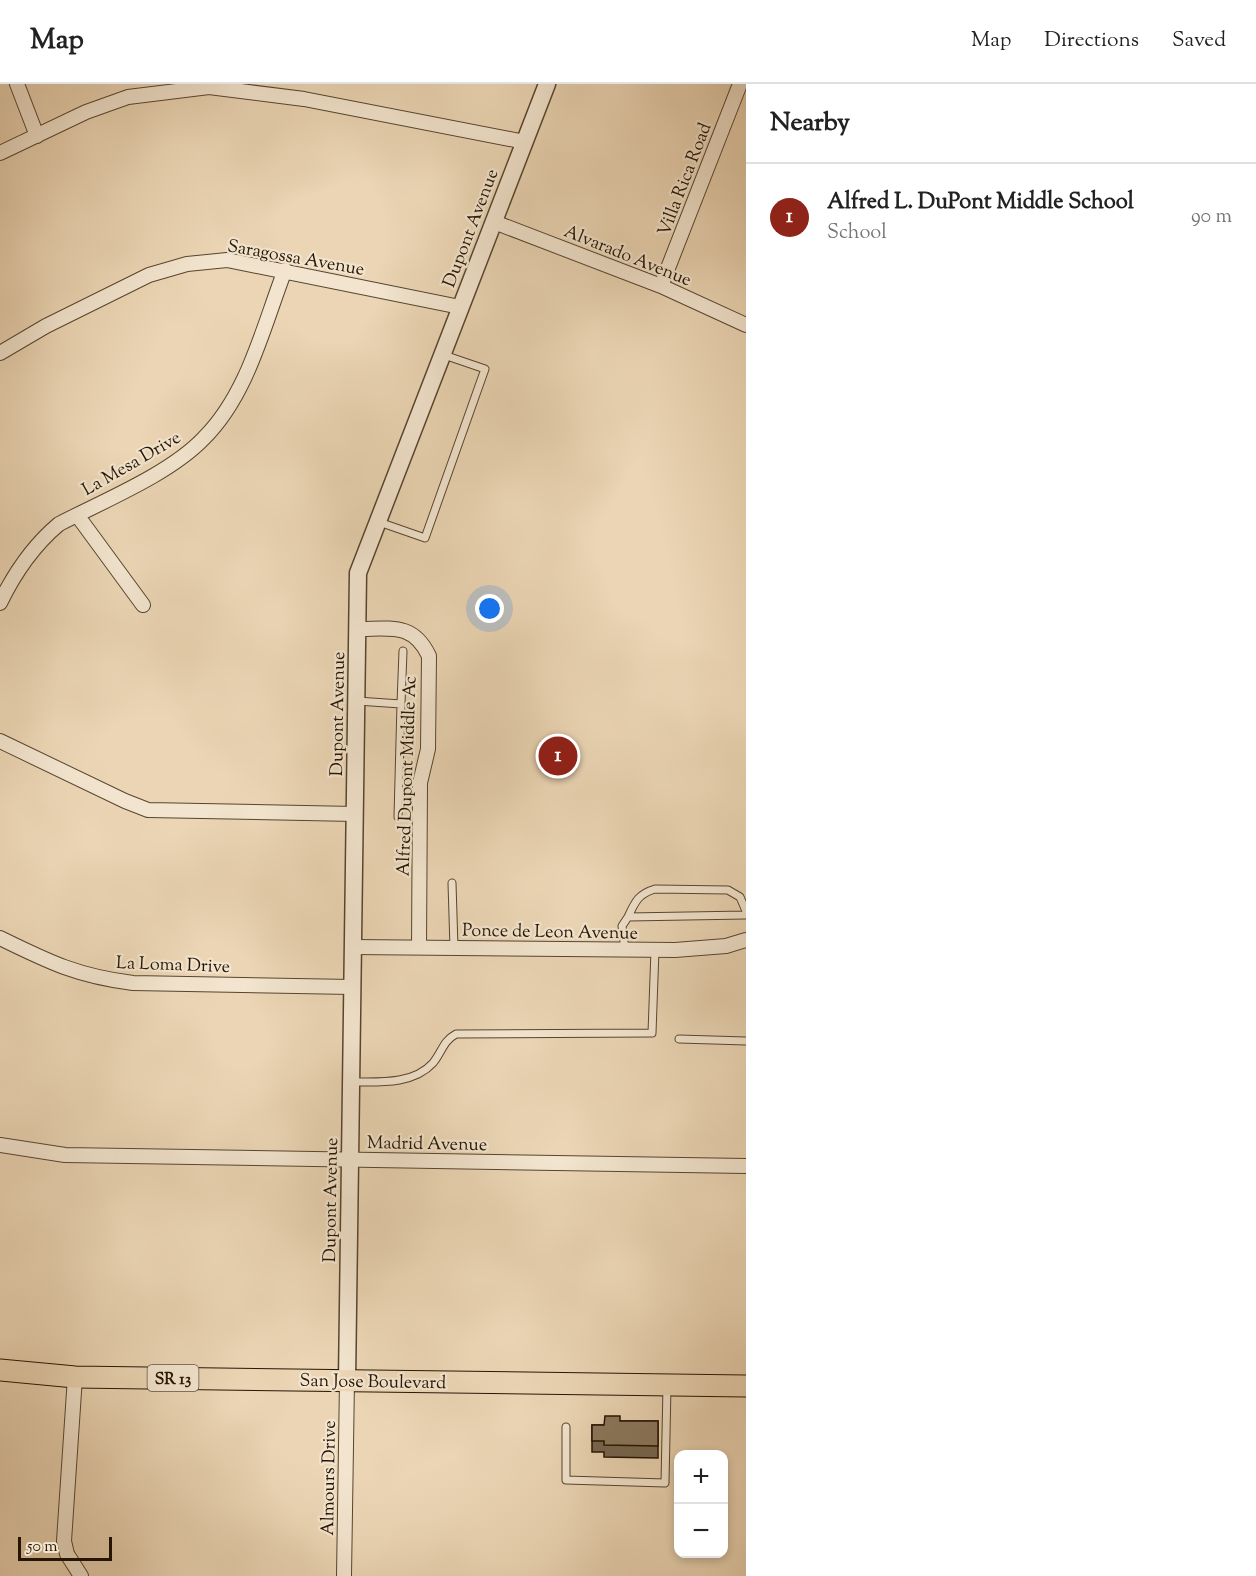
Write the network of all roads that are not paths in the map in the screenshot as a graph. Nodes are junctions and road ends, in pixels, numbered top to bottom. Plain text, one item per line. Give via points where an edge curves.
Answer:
1 (17, 84) edge
2 (547, 84) edge
3 (740, 84) edge
4 (37, 136) junction
5 (525, 142) junction
6 (0, 153) edge
7 (494, 222) junction
8 (285, 270) junction
9 (661, 286) junction
10 (460, 308) junction
11 (746, 325) edge
12 (0, 353) edge
13 (441, 355) junction
14 (77, 515) junction
15 (377, 521) junction
16 (0, 603) edge
17 (143, 605) dead end
18 (357, 629) junction
19 (403, 651) dead end
20 (357, 701) junction
21 (401, 704) junction
22 (0, 741) edge
23 (355, 814) junction
24 (398, 817) dead end
25 (452, 883) dead end
26 (746, 911) edge
27 (746, 915) edge
28 (628, 917) junction
29 (0, 938) edge
30 (746, 940) edge
31 (353, 947) junction
32 (419, 947) junction
33 (454, 948) junction
34 (625, 950) junction
35 (655, 950) junction
36 (352, 987) junction
37 (679, 1039) dead end
38 (746, 1041) edge
39 (351, 1082) junction
40 (0, 1145) edge
41 (350, 1160) junction
42 (746, 1166) edge
43 (0, 1370) edge
44 (75, 1377) junction
45 (347, 1381) junction
46 (668, 1385) junction
47 (746, 1386) edge
48 (566, 1427) dead end
49 (81, 1576) edge
50 (344, 1576) edge

1 - 4 street
2 - 5 street, Dupont Avenue
3 - 9 street, Villa Rica Road
4 - 5 street via 128,97 209,87 304,99
4 - 6 street
5 - 7 street, Dupont Avenue
7 - 9 street, Alvarado Avenue
7 - 10 street, Dupont Avenue
8 - 10 street, Saragossa Avenue
8 - 12 street, Saragossa Avenue via 227,260 187,264 149,275
8 - 14 street, La Mesa Drive via 242,383 204,439 168,466
9 - 11 street, Alvarado Avenue
10 - 13 street, Dupont Avenue
13 - 15 street, Dupont Avenue
13 - 15 lane via 485,369 425,538
14 - 16 street, La Mesa Drive via 44,537
14 - 17 street
15 - 18 street, Dupont Avenue via 358,573
18 - 20 street, Dupont Avenue
18 - 32 street, Alfred Dupont Middle Ac via 398,628 411,632 423,642 429,656 428,749 420,783
19 - 21 lane
20 - 21 lane
20 - 23 street, Dupont Avenue
21 - 24 lane
22 - 23 street via 148,810
23 - 31 street, Dupont Avenue
25 - 33 lane
26 - 28 lane via 740,897 728,890 655,889 636,899
27 - 28 lane
28 - 34 lane via 622,926
29 - 36 street, La Loma Drive via 62,968 99,979
30 - 35 street, Ponce de Leon Avenue via 726,946
31 - 32 street, Ponce de Leon Avenue
31 - 36 street, Dupont Avenue
32 - 33 street, Ponce de Leon Avenue
33 - 34 street, Ponce de Leon Avenue
34 - 35 street, Ponce de Leon Avenue
35 - 39 lane via 652,1033 456,1034 447,1039 422,1071 396,1081
36 - 39 street, Dupont Avenue
37 - 38 lane
39 - 41 street, Dupont Avenue
40 - 41 street, Madrid Avenue via 65,1155
41 - 42 street, Madrid Avenue
41 - 45 street, Dupont Avenue
43 - 44 main road, San Jose Boulevard / SR 13
44 - 45 main road, San Jose Boulevard / SR 13
44 - 49 street via 64,1541
45 - 46 main road, San Jose Boulevard / SR 13
45 - 50 street, Almours Drive
46 - 47 main road, San Jose Boulevard / SR 13
46 - 48 lane via 665,1483 566,1480

